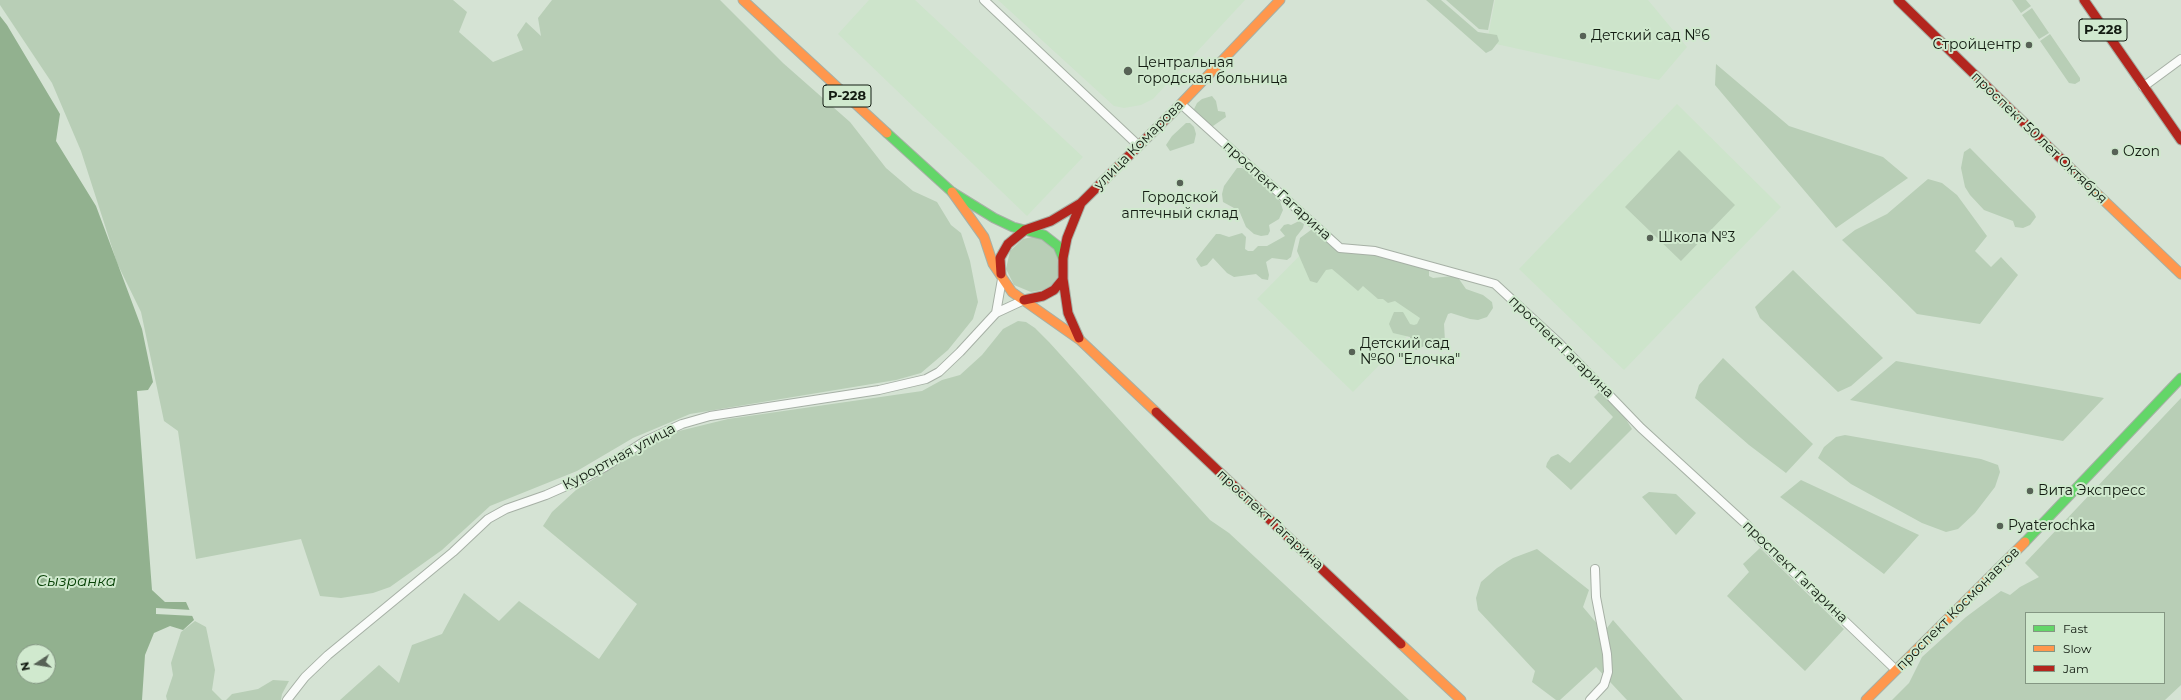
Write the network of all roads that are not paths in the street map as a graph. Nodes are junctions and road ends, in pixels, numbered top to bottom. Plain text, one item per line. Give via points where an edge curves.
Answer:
1 (743, 0) edge
2 (984, 0) edge
3 (1280, 0) edge
4 (1898, 0) edge
5 (2084, 0) edge
6 (2181, 59) edge
7 (2143, 87) junction
8 (1181, 104) junction
9 (2181, 140) edge
10 (1139, 146) junction
11 (952, 192) junction
12 (1081, 203) junction
13 (1025, 230) junction
14 (1063, 258) junction
15 (2181, 274) edge
16 (1002, 279) junction
17 (1062, 279) junction
18 (1024, 300) junction
19 (996, 313) junction
20 (1080, 340) junction
21 (2181, 378) edge
22 (1595, 569) dead end
23 (1896, 670) junction
24 (288, 700) edge
25 (1461, 700) edge
26 (1590, 700) edge
27 (1866, 700) edge

1 - 11 main road, Р-228
2 - 10 street
3 - 8 main road, улица Комарова
4 - 15 main road, проспект 50 лет Октября
5 - 7 main road, Р-228
6 - 7 street
7 - 9 main road, Р-228
8 - 10 main road, улица Комарова
8 - 23 street, проспект Гагарина via 1340,248 1375,251 1495,284 1564,349 1641,428 1742,520
10 - 12 main road, улица Комарова
11 - 13 main road, Р-228 via 994,218
11 - 16 main road, Р-228 via 984,237 993,264
12 - 13 main road via 1051,221
12 - 14 main road via 1067,238
13 - 14 main road, Р-228 via 1044,234 1058,246
13 - 16 main road via 1004,249 1000,258
14 - 17 main road
16 - 18 main road, Р-228 via 1012,292
16 - 19 street
17 - 18 main road via 1054,290 1043,296
17 - 20 main road, проспект Гагарина via 1068,313
18 - 19 street, Курортная улица
18 - 20 main road, проспект Гагарина
19 - 24 street, Курортная улица via 955,357 939,372 926,379 879,390 710,416 682,424 645,441 580,480 506,509 488,519 453,552 328,655 305,677
20 - 25 main road, проспект Гагарина
21 - 23 main road, проспект Космонавтов via 2002,566
22 - 26 street via 1596,597 1608,672 1604,685
23 - 27 main road, проспект Космонавтов

